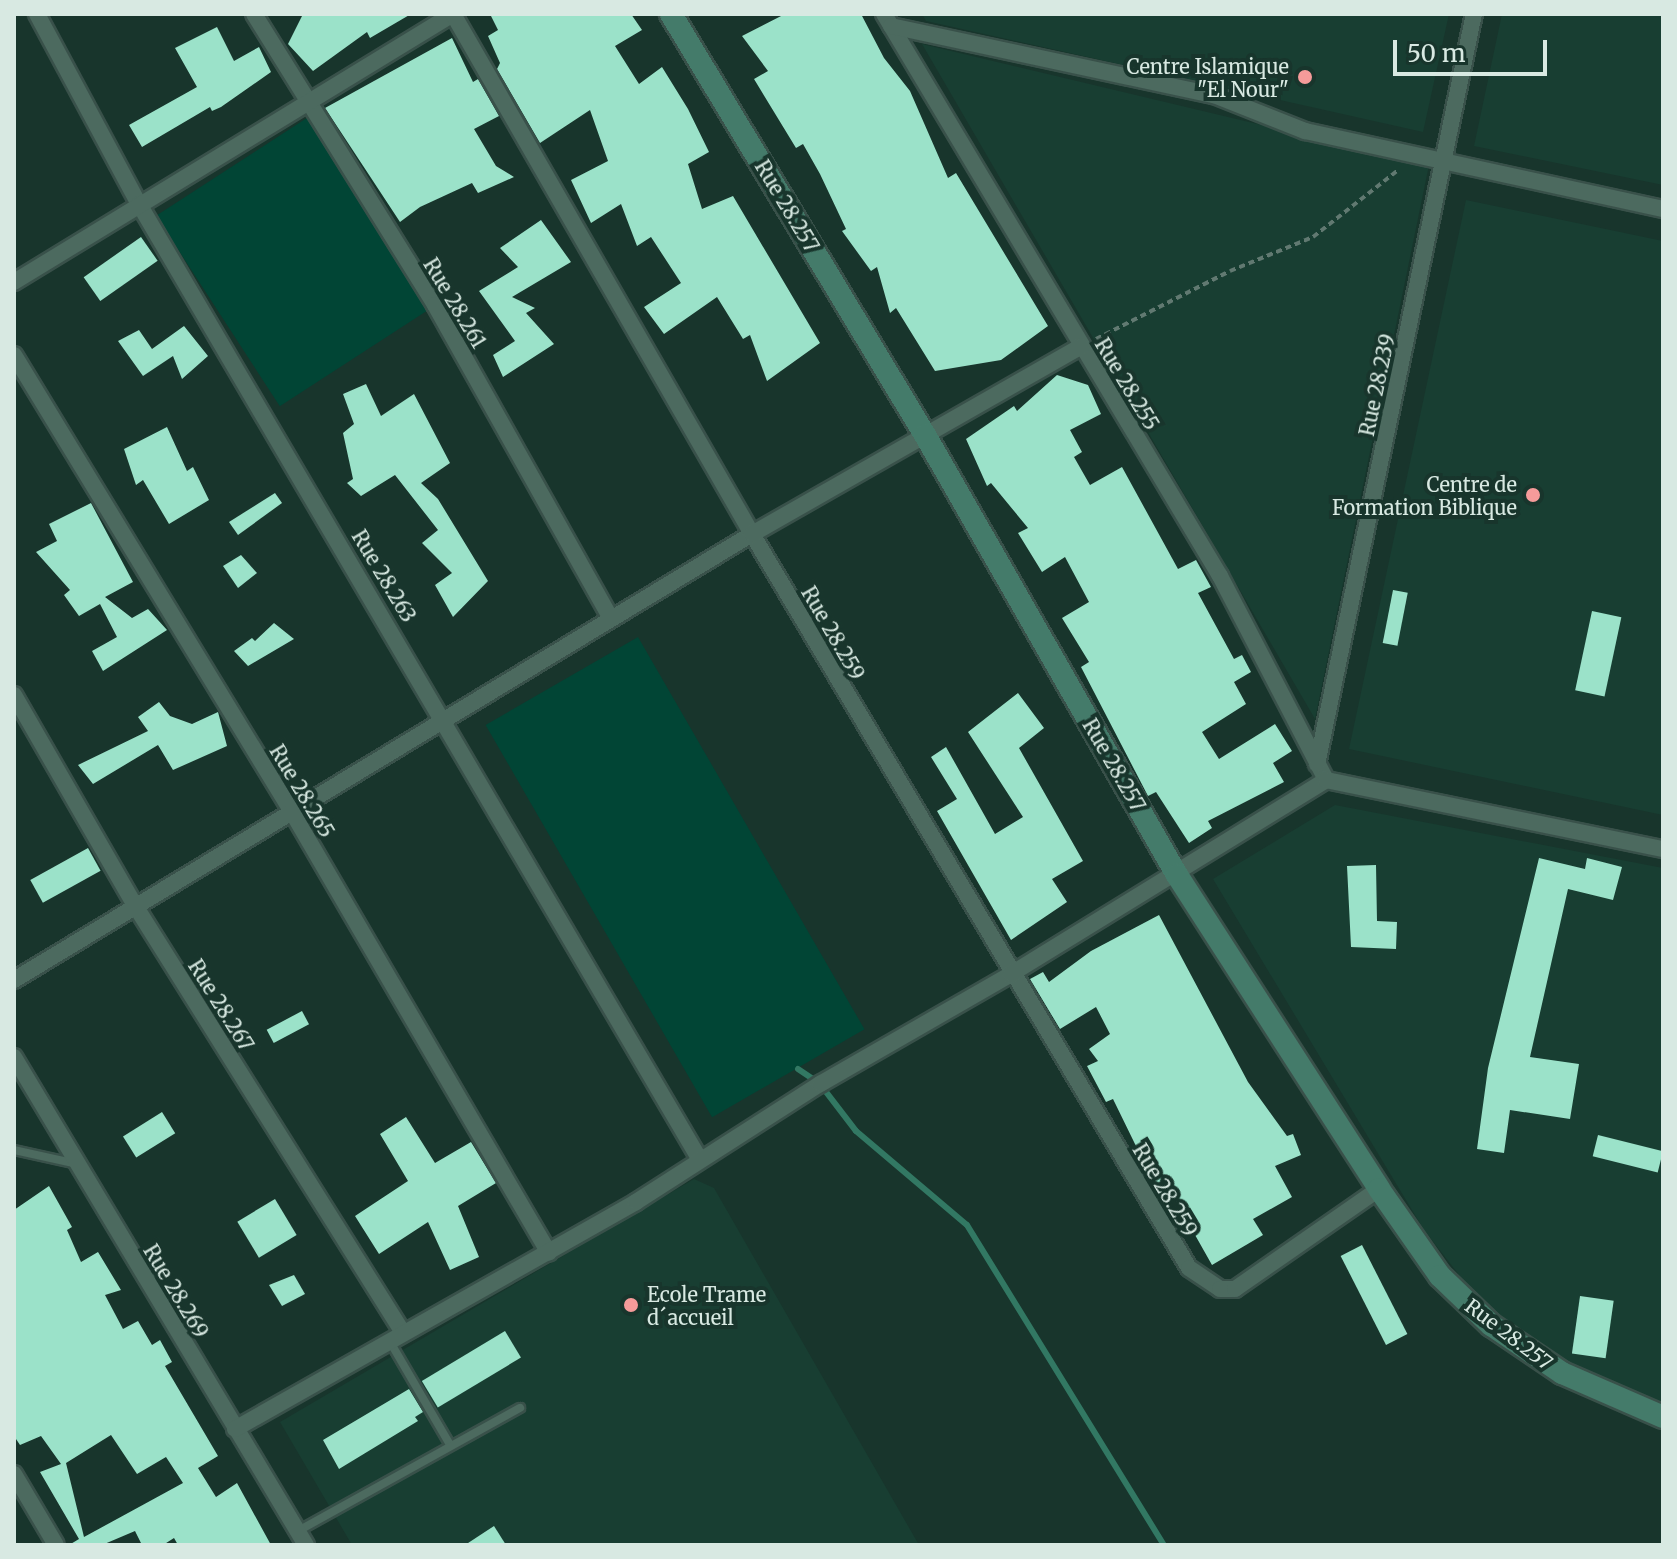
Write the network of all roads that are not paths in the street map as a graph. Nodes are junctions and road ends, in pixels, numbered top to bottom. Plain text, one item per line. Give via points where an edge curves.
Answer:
1 (37, 14) edge
2 (254, 14) edge
3 (453, 14) edge
4 (671, 14) edge
5 (1474, 14) edge
6 (888, 20) edge
7 (306, 102) junction
8 (1445, 163) junction
9 (139, 204) junction
10 (1663, 209) edge
11 (14, 282) edge
12 (1081, 346) junction
13 (14, 355) edge
14 (925, 435) junction
15 (752, 534) junction
16 (611, 618) junction
17 (14, 695) edge
18 (446, 719) junction
19 (1317, 764) junction
20 (1326, 780) junction
21 (292, 812) junction
22 (1663, 849) edge
23 (1177, 875) junction
24 (136, 907) junction
25 (1011, 974) junction
26 (14, 980) edge
27 (14, 1057) edge
28 (14, 1150) edge
29 (699, 1158) junction
30 (78, 1164) junction
31 (1379, 1189) junction
32 (549, 1253) junction
33 (395, 1335) junction
34 (520, 1408) dead end
35 (1663, 1417) edge
36 (235, 1429) junction
37 (449, 1443) junction
38 (14, 1474) edge
39 (301, 1538) edge
40 (56, 1545) edge

1 - 9 street, Rue 28.263
2 - 7 street, Rue 28.261
3 - 7 street
3 - 15 street, Rue 28.259
4 - 14 street, Rue 28.257
5 - 8 street, Rue 28.239
6 - 8 street via 1214,95 1305,131
6 - 12 street, Rue 28.255
7 - 9 street
7 - 16 street, Rue 28.261 via 435,305
8 - 10 street
8 - 19 street, Rue 28.239
9 - 11 street
9 - 18 street, Rue 28.263
12 - 14 street
12 - 19 street, Rue 28.255 via 1220,576
13 - 21 street, Rue 28.265
14 - 15 street
14 - 23 street, Rue 28.257
15 - 16 street
15 - 25 street, Rue 28.259
16 - 18 street
17 - 24 street, Rue 28.267
18 - 21 street
18 - 29 street, Rue 28.263
19 - 20 street, Rue 28.255
20 - 22 street
20 - 23 street
21 - 24 street
21 - 32 street, Rue 28.265
23 - 25 street
23 - 31 street, Rue 28.257
24 - 26 street
24 - 33 street, Rue 28.267
25 - 29 street
25 - 31 street, Rue 28.259 via 1189,1268 1220,1289 1235,1289
27 - 30 street, Rue 28.269
28 - 30 lane
29 - 32 street
30 - 36 street, Rue 28.269
31 - 35 street, Rue 28.257 via 1440,1276 1491,1325 1562,1373
32 - 33 street
33 - 36 street
33 - 37 lane
34 - 37 lane
36 - 39 street, Rue 28.269
37 - 39 lane
38 - 40 street

